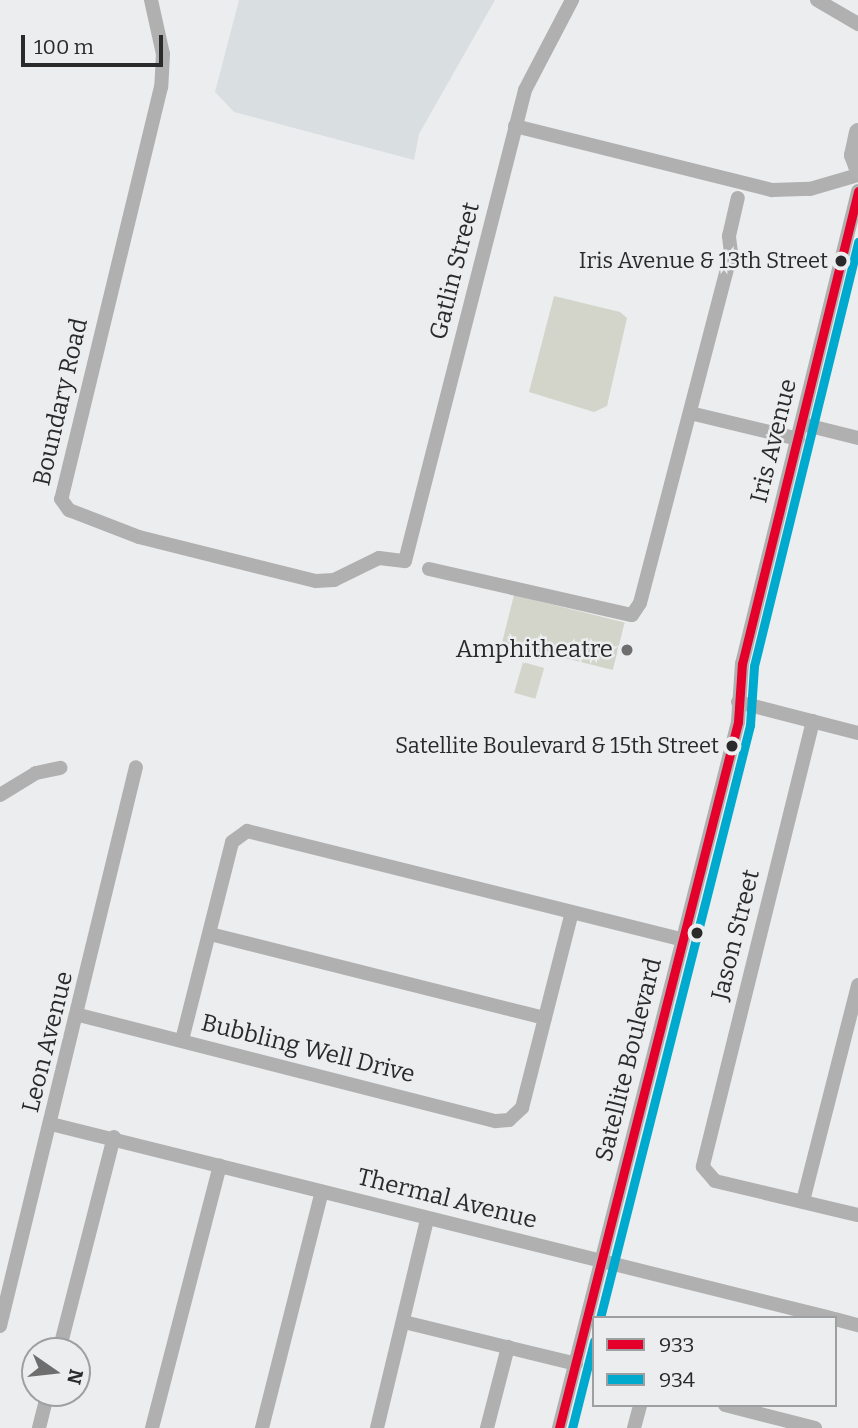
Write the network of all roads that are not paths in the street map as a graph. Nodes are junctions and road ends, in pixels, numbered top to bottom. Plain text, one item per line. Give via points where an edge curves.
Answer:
1 (151, 0) edge
2 (572, 0) edge
3 (817, 0) edge
4 (858, 24) edge
5 (515, 126) junction
6 (858, 132) edge
7 (858, 169) edge
8 (858, 175) edge
9 (858, 191) edge
10 (738, 198) dead end
11 (690, 413) junction
12 (802, 424) junction
13 (858, 438) edge
14 (798, 439) junction
15 (405, 561) joint
16 (429, 569) dead end
17 (738, 702) junction
18 (813, 721) junction
19 (858, 733) edge
20 (136, 767) dead end
21 (60, 768) dead end
22 (0, 795) edge
23 (572, 912) junction
24 (210, 934) junction
25 (683, 940) junction
26 (858, 985) edge
27 (79, 1014) junction
28 (545, 1018) junction
29 (182, 1040) junction
30 (51, 1124) junction
31 (114, 1137) junction
32 (220, 1166) junction
33 (322, 1191) junction
34 (803, 1201) junction
35 (858, 1215) edge
36 (427, 1220) junction
37 (602, 1260) junction
38 (825, 1316) edge
39 (837, 1319) edge
40 (404, 1321) junction
41 (858, 1325) edge
42 (0, 1326) edge
43 (63, 1337) edge
44 (508, 1347) junction
45 (576, 1364) junction
46 (44, 1407) edge
47 (639, 1407) edge
48 (733, 1407) edge
49 (752, 1412) junction
50 (39, 1428) edge
51 (152, 1428) edge
52 (262, 1428) edge
53 (377, 1428) edge
54 (487, 1428) edge
55 (559, 1428) edge
56 (634, 1428) edge
57 (748, 1428) edge
58 (815, 1428) edge

1 - 15 street, Boundary Road via 163,54 161,87 61,499 69,510 139,537 243,568 316,581 343,576 379,558
2 - 5 street, Gatlin Street via 532,71
3 - 4 street
5 - 8 street via 772,190 810,189
5 - 15 street, Gatlin Street
6 - 7 main road via 853,155
9 - 12 street, Iris Avenue
10 - 11 street via 729,236 731,253
11 - 14 street
11 - 16 street via 640,603 632,615
12 - 13 street
12 - 14 street, Iris Avenue
14 - 17 street, Iris Avenue via 742,664
17 - 18 street
17 - 25 street, Satellite Boulevard via 738,722
18 - 19 street
18 - 34 street, Jason Street via 702,1161 715,1181
20 - 27 street, Leon Avenue
21 - 22 street via 36,773
23 - 24 street via 255,831 236,835 232,842
23 - 25 street
23 - 28 street
24 - 28 street
24 - 29 street
25 - 37 street, Satellite Boulevard
26 - 34 street
27 - 29 street, Bubbling Well Drive
27 - 30 street, Leon Avenue
28 - 29 street, Bubbling Well Drive via 522,1108 509,1120 496,1121
30 - 31 street, Thermal Avenue
30 - 42 street, Leon Avenue
31 - 32 street, Thermal Avenue
31 - 43 street
32 - 33 street, Thermal Avenue
32 - 51 street
33 - 36 street, Thermal Avenue
33 - 52 street
34 - 35 street
36 - 37 street, Thermal Avenue
36 - 40 street
37 - 38 street, Thermal Avenue
37 - 45 street, Satellite Boulevard
39 - 41 street, Thermal Avenue
40 - 44 street
40 - 53 street
44 - 45 street
44 - 54 street
45 - 55 street, Satellite Boulevard
46 - 50 street
47 - 56 street
48 - 49 street
49 - 57 street
49 - 58 street

